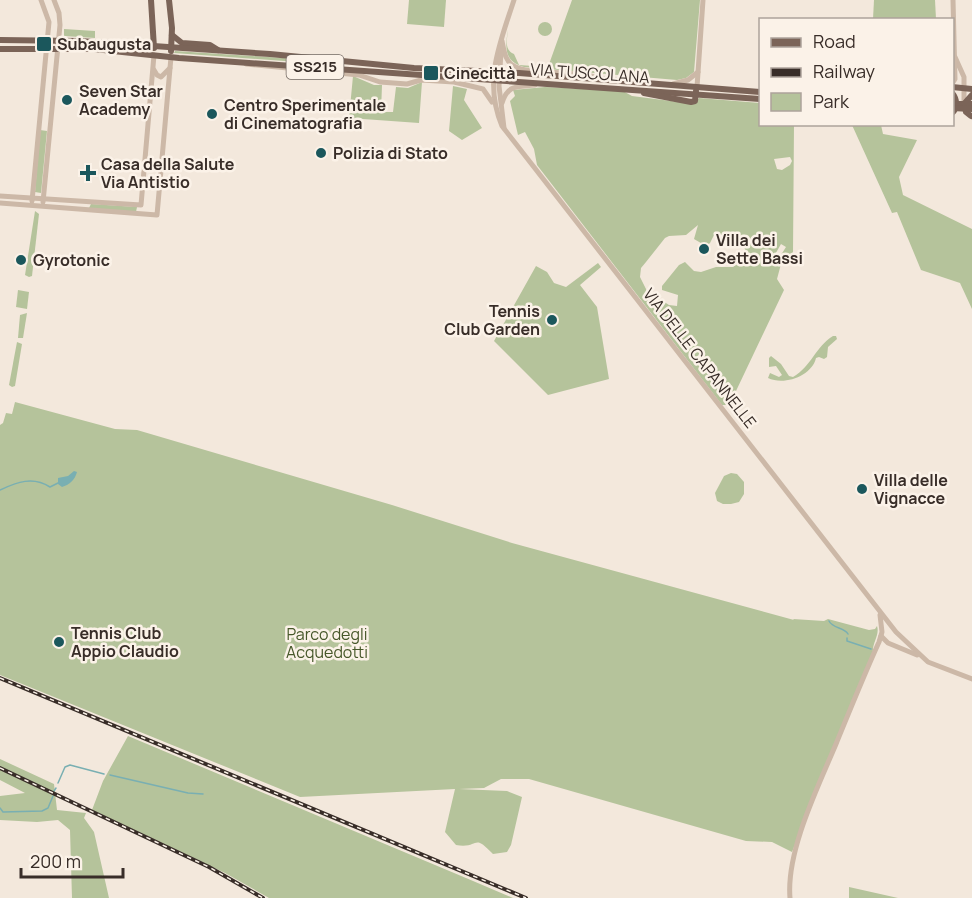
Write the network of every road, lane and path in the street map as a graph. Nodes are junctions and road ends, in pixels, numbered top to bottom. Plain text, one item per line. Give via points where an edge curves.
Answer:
1 (41, 0) edge
2 (54, 0) edge
3 (151, 0) edge
4 (169, 0) edge
5 (514, 0) edge
6 (703, 0) edge
7 (953, 0) edge
8 (954, 18) edge
9 (954, 28) edge
10 (172, 35) junction
11 (47, 39) junction
12 (0, 40) edge
13 (58, 40) junction
14 (502, 40) junction
15 (154, 46) junction
16 (58, 48) junction
17 (172, 48) junction
18 (0, 49) edge
19 (46, 49) junction
20 (222, 51) junction
21 (154, 55) junction
22 (955, 56) junction
23 (171, 57) junction
24 (238, 62) junction
25 (170, 67) junction
26 (154, 70) junction
27 (496, 71) junction
28 (698, 72) junction
29 (604, 80) junction
30 (496, 81) junction
31 (954, 81) edge
32 (153, 82) junction
33 (169, 84) junction
34 (546, 84) junction
35 (670, 85) junction
36 (954, 86) edge
37 (964, 88) junction
38 (714, 89) junction
39 (972, 89) edge
40 (696, 91) junction
41 (759, 92) edge
42 (972, 95) edge
43 (759, 99) edge
44 (964, 104) junction
45 (501, 105) junction
46 (954, 106) edge
47 (972, 106) edge
48 (954, 114) edge
49 (497, 116) junction
50 (972, 116) edge
51 (504, 129) junction
52 (0, 196) edge
53 (32, 198) junction
54 (44, 199) junction
55 (0, 203) edge
56 (31, 206) junction
57 (43, 207) junction
58 (874, 603) junction
59 (896, 632) junction
60 (882, 634) junction
61 (890, 644) junction
62 (876, 648) junction
63 (921, 657) junction
64 (972, 679) edge
65 (790, 898) edge

1 - 11 street via 49,22
2 - 13 street via 60,17
3 - 15 main road
4 - 10 main road
5 - 14 street, VIA DELLE CAPANNELLE
6 - 28 street
7 - 8 street
9 - 22 street
10 - 17 main road
10 - 20 main road via 182,43 210,45
11 - 12 main road, SS215
11 - 13 main road, SS215
11 - 19 street
13 - 15 main road, SS215
13 - 16 street
14 - 27 street, VIA DELLE CAPANNELLE
14 - 29 street, VIA TUSCOLANA via 505,57 518,68 585,74
15 - 17 main road, VIA TUSCOLANA / SS215
15 - 21 main road
16 - 19 main road, SS215
16 - 21 main road, SS215
16 - 54 street
17 - 20 main road, VIA TUSCOLANA / SS215
17 - 23 main road
18 - 19 main road, SS215
19 - 53 street
20 - 27 main road, VIA TUSCOLANA / SS215 via 392,67
21 - 23 main road, VIA TUSCOLANA / SS215
21 - 26 street
22 - 31 street
22 - 37 street
23 - 24 main road, VIA TUSCOLANA / SS215
23 - 25 street
24 - 30 main road, VIA TUSCOLANA / SS215
24 - 49 street, VIA TUSCOLANA via 359,75 380,82 454,82 485,91
25 - 26 street via 161,77
25 - 33 street
26 - 32 street
27 - 29 main road, VIA TUSCOLANA / SS215
27 - 30 street, VIA DELLE CAPANNELLE
28 - 35 street via 686,81
28 - 38 street via 702,83
28 - 40 street
29 - 35 main road, VIA TUSCOLANA / SS215
30 - 34 main road, VIA TUSCOLANA / SS215
30 - 45 street, VIA DELLE CAPANNELLE
30 - 49 street, VIA DELLE CAPANNELLE
32 - 33 street via 161,79
32 - 54 street via 141,206
33 - 57 street via 157,215
34 - 40 main road, VIA TUSCOLANA / SS215 via 620,88 690,102 694,101
34 - 45 street via 514,87
35 - 40 main road, VIA TUSCOLANA / SS215
36 - 37 main road
37 - 39 main road
37 - 44 street
38 - 40 main road, VIA TUSCOLANA / SS215
38 - 41 main road, VIA TUSCOLANA / SS215
40 - 43 main road, VIA TUSCOLANA / SS215
42 - 44 main road
44 - 50 main road
45 - 51 street, VIA DELLE CAPANNELLE
46 - 47 main road, bridge
48 - 50 main road
49 - 51 street, VIA DELLE CAPANNELLE
51 - 58 street, VIA DELLE CAPANNELLE
52 - 53 street
53 - 54 street
53 - 56 street
54 - 57 street
55 - 56 street
56 - 57 street
58 - 59 street, VIA DELLE CAPANNELLE
58 - 60 street, VIA DELLE CAPANNELLE
59 - 60 street via 889,629
59 - 63 street, VIA DELLE CAPANNELLE
60 - 61 street
60 - 62 street
61 - 62 street
61 - 63 street
62 - 65 street via 805,820 794,857
63 - 64 street

